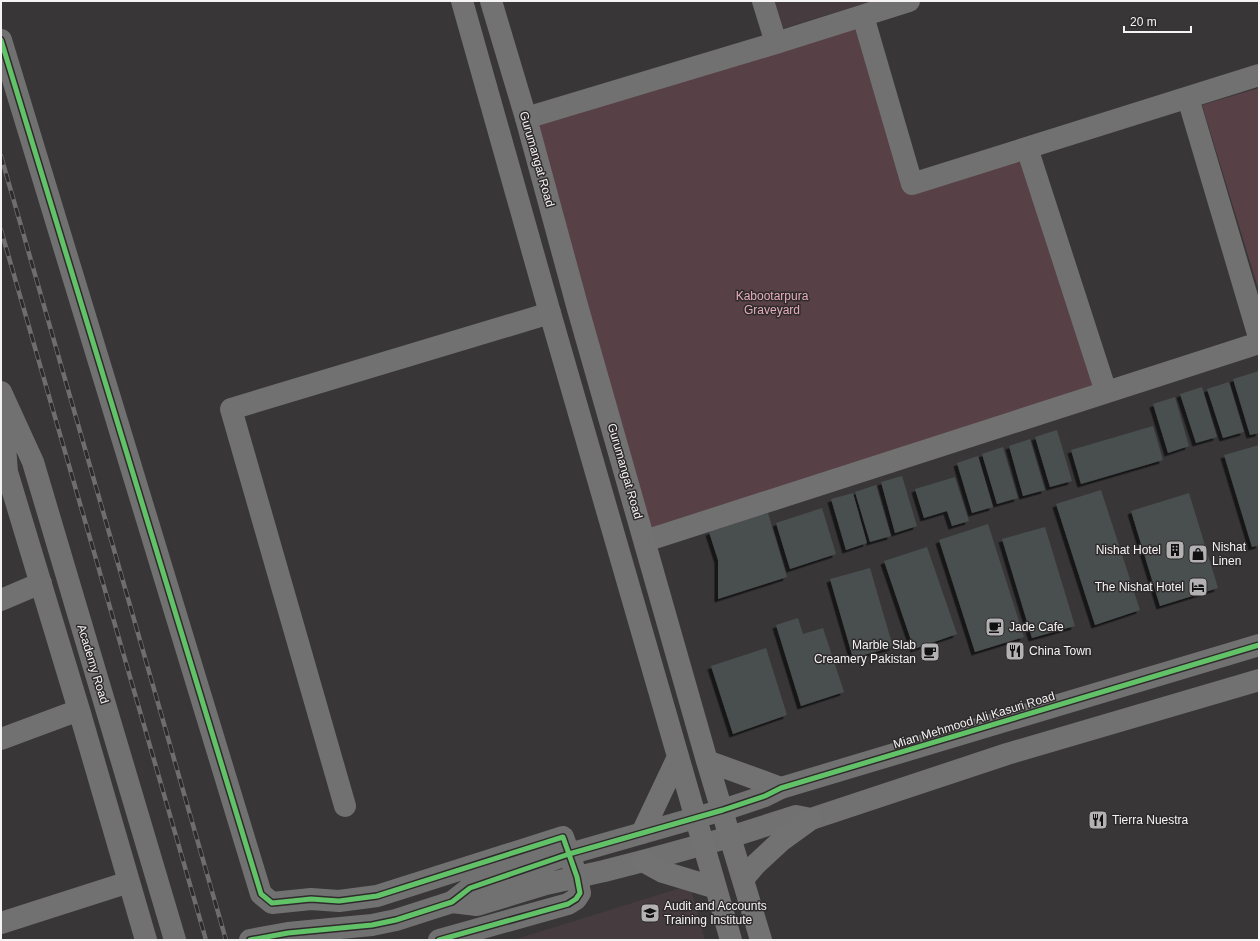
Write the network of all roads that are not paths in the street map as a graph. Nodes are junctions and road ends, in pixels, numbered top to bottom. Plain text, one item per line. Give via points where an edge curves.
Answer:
1 (462, 1) edge
2 (491, 1) edge
3 (763, 1) edge
4 (909, 1) edge
5 (863, 16) junction
6 (1, 40) edge
7 (776, 43) junction
8 (1259, 75) edge
9 (1188, 98) junction
10 (526, 118) junction
11 (1027, 148) junction
12 (550, 313) junction
13 (1259, 337) edge
14 (1259, 343) edge
15 (1, 392) edge
16 (1106, 392) junction
17 (1, 396) edge
18 (4, 473) edge
19 (645, 541) junction
20 (41, 583) junction
21 (1, 600) edge
22 (1259, 645) edge
23 (1259, 680) edge
24 (79, 710) junction
25 (999, 722) junction
26 (1, 738) edge
27 (1007, 754) junction
28 (678, 757) junction
29 (707, 761) junction
30 (781, 788) junction
31 (345, 806) dead end
32 (722, 810) junction
33 (695, 818) junction
34 (811, 819) junction
35 (642, 833) junction
36 (730, 837) junction
37 (703, 845) junction
38 (570, 854) junction
39 (643, 861) junction
40 (577, 877) junction
41 (743, 879) junction
42 (129, 882) junction
43 (716, 888) junction
44 (452, 902) junction
45 (1, 923) edge
46 (146, 940) edge
47 (175, 940) edge
48 (250, 940) edge
49 (440, 940) edge
50 (731, 940) edge
51 (761, 940) edge

1 - 12 main road
2 - 10 main road, Gurumangat Road
3 - 7 street
4 - 5 street
5 - 7 street
5 - 11 street via 912,184
6 - 38 street via 260,894 272,903 311,899 339,901 377,896 563,837
7 - 10 street
8 - 9 street
9 - 11 street
9 - 13 street
10 - 19 main road, Gurumangat Road
11 - 16 street
12 - 28 main road
12 - 31 street via 231,409
14 - 16 street
15 - 47 street, Academy Road via 33,462
16 - 19 street
17 - 18 street
18 - 20 street
19 - 29 main road, Gurumangat Road
20 - 21 street
20 - 24 street
22 - 25 street, Mian Mehmood Ali Kasuri Road
23 - 27 street
24 - 26 street
24 - 42 street
25 - 27 street
25 - 30 street, Mian Mehmood Ali Kasuri Road
27 - 34 street
28 - 33 main road
28 - 35 main road
29 - 30 main road
29 - 32 main road, Gurumangat Road
30 - 32 street, Mian Mehmood Ali Kasuri Road
32 - 33 street, Mian Mehmood Ali Kasuri Road
32 - 36 main road, Gurumangat Road
33 - 35 street, Mian Mehmood Ali Kasuri Road
33 - 37 main road
34 - 36 street via 796,816
34 - 41 main road via 777,844
35 - 38 street, Mian Mehmood Ali Kasuri Road
36 - 37 street
36 - 41 main road, Gurumangat Road
37 - 39 street
37 - 43 main road
38 - 40 street
38 - 44 street, Mian Mehmood Ali Kasuri Road via 470,888
39 - 40 street
39 - 43 main road via 664,872
40 - 44 street via 526,889 477,905
40 - 49 street via 580,893 568,904
41 - 51 main road, Gurumangat Road
42 - 45 street
42 - 46 street
43 - 50 main road
44 - 48 street via 396,920

